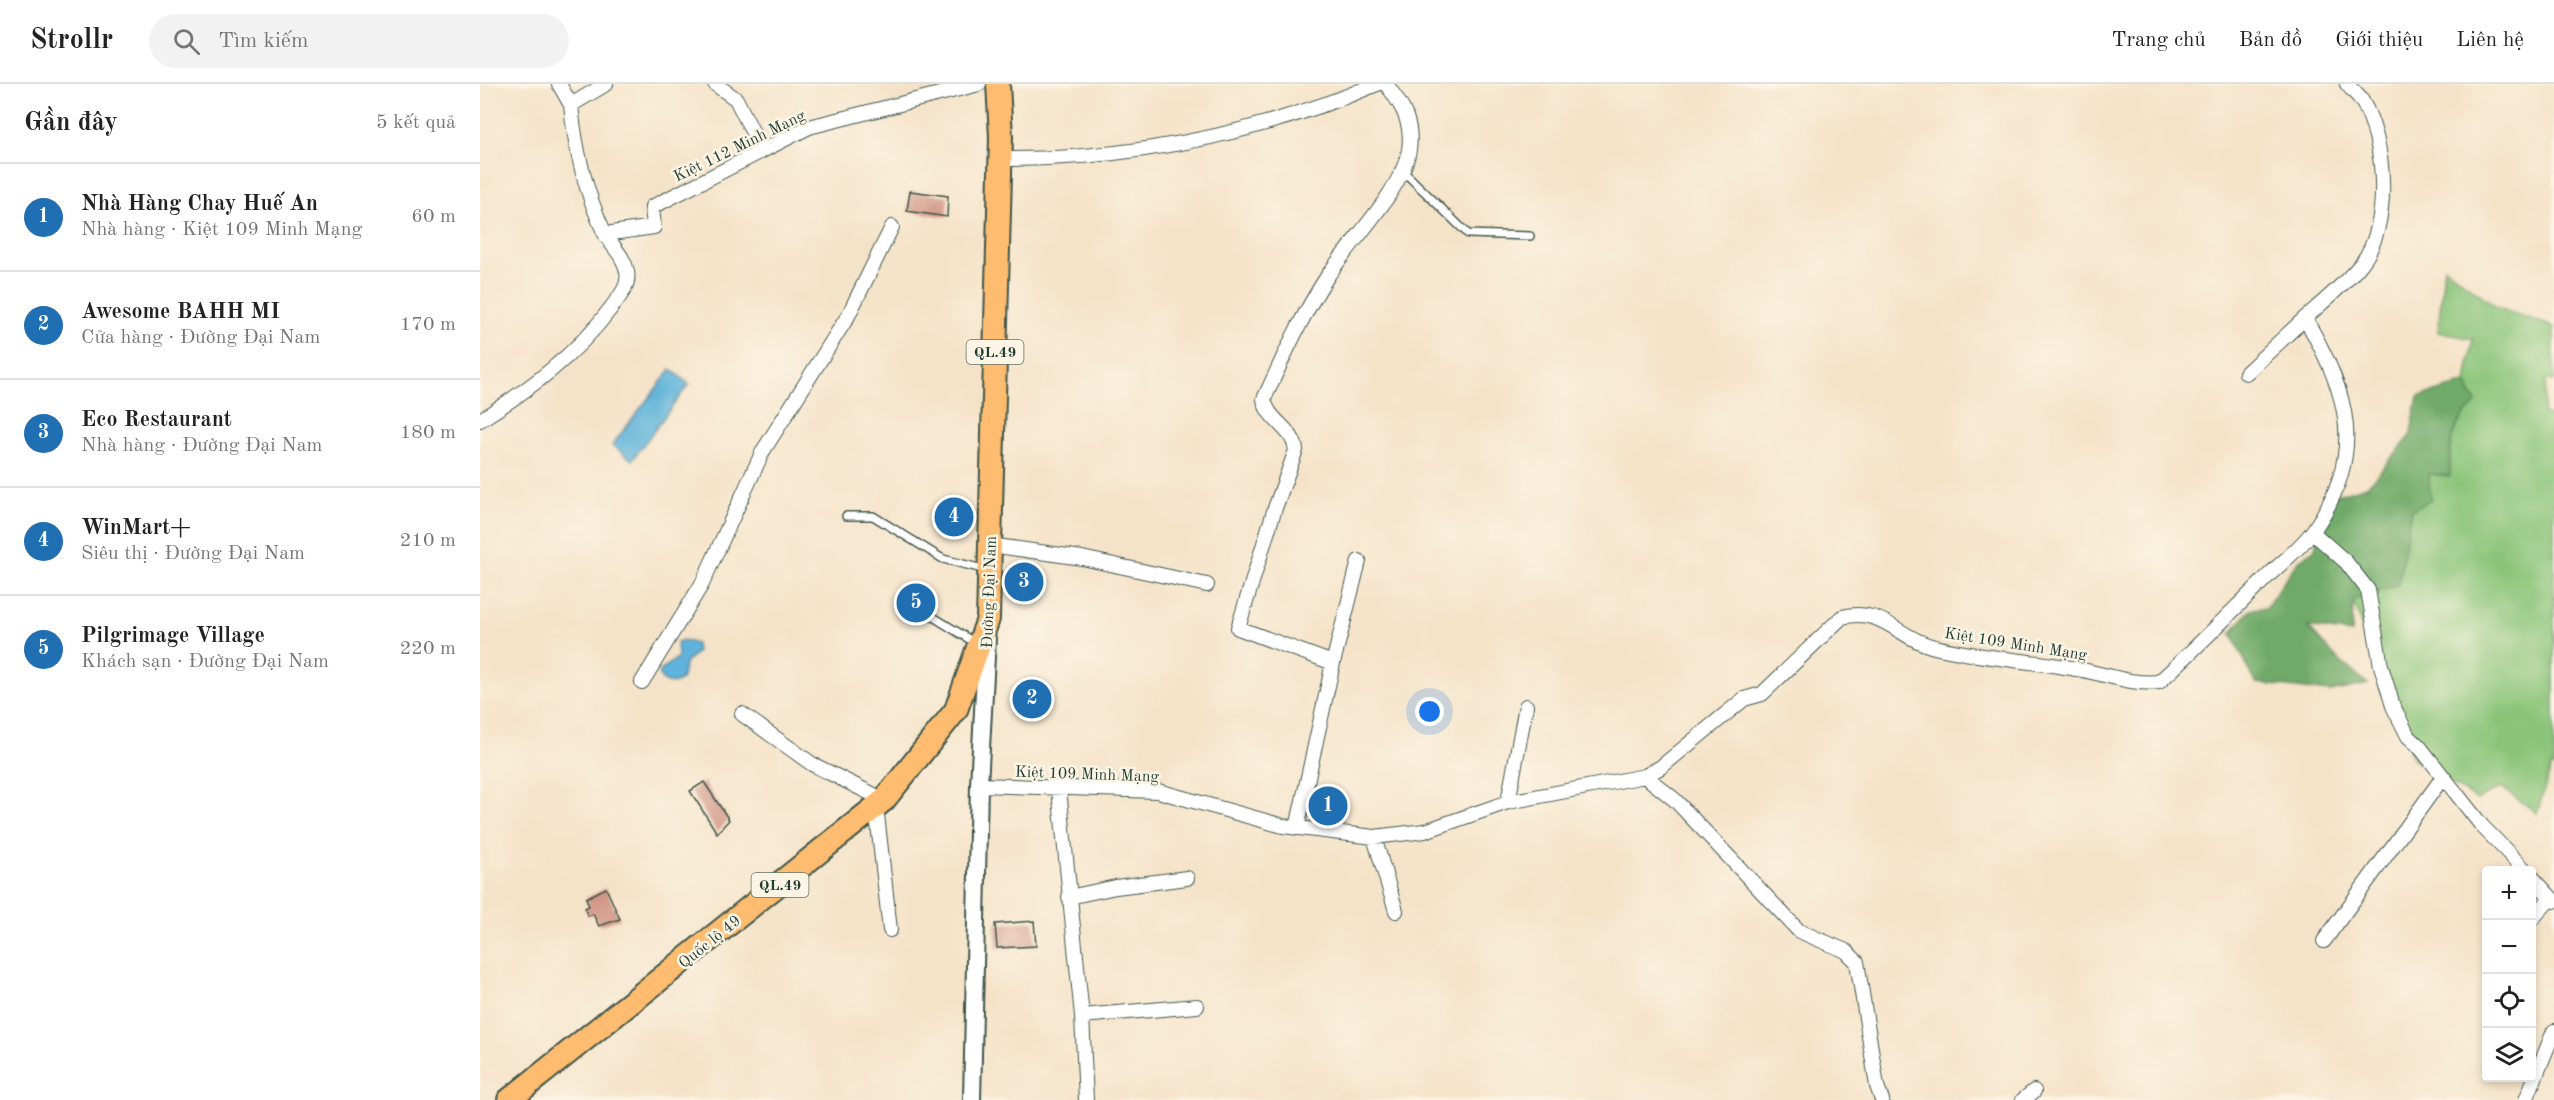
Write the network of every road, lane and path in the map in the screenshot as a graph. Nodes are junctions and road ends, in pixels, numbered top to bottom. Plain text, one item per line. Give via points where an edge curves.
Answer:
1 (559, 84) edge
2 (606, 84) edge
3 (715, 84) edge
4 (979, 84) edge
5 (998, 84) edge
6 (1377, 84) edge
7 (1386, 84) edge
8 (2347, 84) edge
9 (571, 105) junction
10 (762, 151) junction
11 (1000, 159) junction
12 (1402, 170) junction
13 (892, 227) dead end
14 (605, 234) junction
15 (1530, 236) dead end
16 (2306, 318) junction
17 (2246, 373) dead end
18 (480, 420) edge
19 (846, 516) dead end
20 (2312, 532) junction
21 (990, 545) junction
22 (1359, 561) dead end
23 (989, 571) junction
24 (1207, 585) dead end
25 (922, 610) dead end
26 (988, 619) junction
27 (979, 645) junction
28 (1333, 663) junction
29 (642, 682) dead end
30 (1526, 706) dead end
31 (742, 714) dead end
32 (1645, 776) junction
33 (2443, 777) junction
34 (979, 785) junction
35 (1059, 789) junction
36 (1508, 802) junction
37 (880, 803) junction
38 (1298, 828) junction
39 (1374, 837) junction
40 (2521, 866) edge
41 (1187, 878) dead end
42 (2536, 881) edge
43 (1069, 897) junction
44 (2552, 899) edge
45 (1396, 911) dead end
46 (2536, 915) edge
47 (890, 930) dead end
48 (2324, 941) dead end
49 (1197, 1006) dead end
50 (1082, 1016) junction
51 (2554, 1030) edge
52 (2549, 1057) edge
53 (508, 1100) edge
54 (972, 1100) edge
55 (1086, 1100) edge
56 (1882, 1100) edge
57 (2526, 1100) edge

1 - 9 street
2 - 9 street
3 - 10 street via 736,99
4 - 10 street, Kiệt 112 Minh Mạng via 809,127
5 - 11 highway, Đường Đại Nam / QL.49
6 - 11 street via 1304,113 1209,138 1108,155
7 - 12 street via 1410,127 1409,150
8 - 16 street via 2362,101 2372,124 2379,150 2383,200 2376,232 2362,263
9 - 14 street via 574,139
10 - 14 street, Kiệt 112 Minh Mạng via 652,207 654,227
11 - 21 highway, Đường Đại Nam / QL.49
12 - 15 lane via 1468,234
12 - 28 street via 1327,276 1263,399 1265,407 1295,442 1296,450 1238,628
13 - 29 street via 848,316 763,451 702,584
14 - 18 street via 621,255 627,272 626,286 591,336 564,361
16 - 17 street
16 - 20 street, Kiệt 109 Minh Mạng via 2328,358 2346,420 2347,454 2338,487
19 - 23 lane via 873,516 943,559
20 - 32 street, Kiệt 109 Minh Mạng via 2159,682 2133,682 1940,648 1917,641 1875,617 1858,614 1842,617 1762,694 1744,699 1661,768
20 - 33 street via 2346,562 2368,590 2381,666 2393,706 2408,736
21 - 23 highway, Đường Đại Nam / QL.49
21 - 24 street via 1082,558
22 - 28 street
23 - 26 highway, Đường Đại Nam / QL.49
25 - 27 lane
26 - 27 highway, Quốc lộ 49 / QL.49
26 - 34 street, Đường Đại Nam
27 - 37 highway, Quốc lộ 49 / QL.49 via 956,710
28 - 38 street
30 - 36 street
31 - 37 street via 812,764
32 - 36 street, Kiệt 109 Minh Mạng
32 - 56 street via 1675,800 1799,931 1846,951 1857,962
33 - 40 street via 2482,826
33 - 48 street
34 - 35 street, Kiệt 109 Minh Mạng
34 - 54 street, Đường Đại Nam
35 - 38 street, Kiệt 109 Minh Mạng via 1158,791
35 - 43 street
36 - 39 street, Kiệt 109 Minh Mạng via 1425,831
37 - 47 street
37 - 53 highway, Quốc lộ 49 / QL.49
38 - 39 street, Kiệt 109 Minh Mạng
39 - 45 street
41 - 43 street
42 - 44 street
43 - 50 street
44 - 46 street
49 - 50 street
50 - 55 street
51 - 52 street
52 - 57 street

